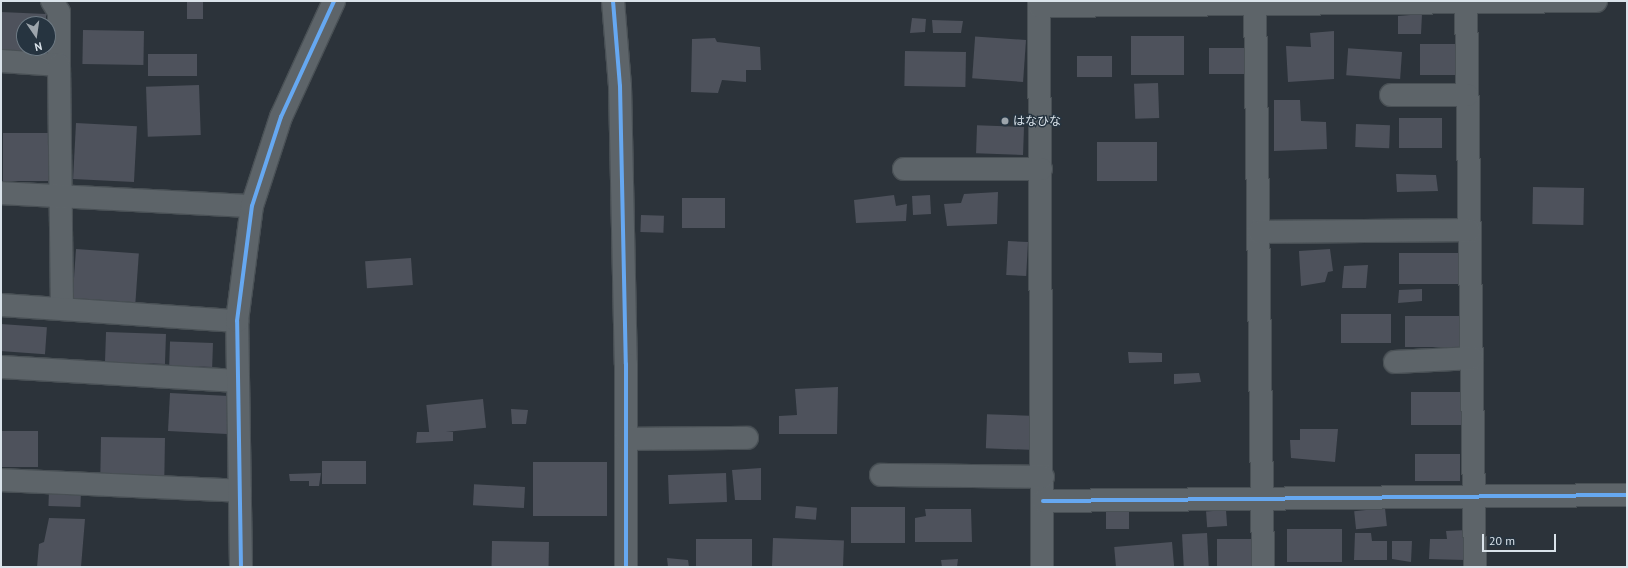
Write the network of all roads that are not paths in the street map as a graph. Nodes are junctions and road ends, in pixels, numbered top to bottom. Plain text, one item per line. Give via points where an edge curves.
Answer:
1 (52, 1) edge
2 (334, 1) edge
3 (613, 1) edge
4 (1596, 1) edge
5 (1255, 2) edge
6 (1466, 2) edge
7 (1039, 4) edge
8 (1, 62) edge
9 (59, 66) junction
10 (1391, 95) dead end
11 (1467, 95) junction
12 (904, 169) dead end
13 (1041, 169) junction
14 (1, 193) edge
15 (60, 195) junction
16 (252, 206) junction
17 (1469, 230) junction
18 (1259, 232) junction
19 (1, 305) edge
20 (62, 310) junction
21 (237, 321) junction
22 (1472, 358) junction
23 (1395, 362) dead end
24 (1, 366) edge
25 (238, 381) junction
26 (747, 438) dead end
27 (626, 439) junction
28 (881, 475) dead end
29 (1043, 477) junction
30 (1, 480) edge
31 (240, 491) junction
32 (1627, 495) edge
33 (1474, 497) junction
34 (1263, 498) junction
35 (1043, 501) junction
36 (241, 567) edge
37 (626, 567) edge
38 (1042, 567) edge
39 (1263, 567) edge
40 (1475, 567) edge

1 - 9 street via 59,12
2 - 16 street via 281,117
3 - 27 street via 620,86
4 - 6 street
5 - 6 street
5 - 7 street
5 - 18 street
6 - 11 street
7 - 13 street
8 - 9 street
9 - 15 street
10 - 11 street
11 - 17 street
12 - 13 street
13 - 29 street
14 - 15 street
15 - 16 street
15 - 20 street
16 - 21 street
17 - 18 street
17 - 22 street
18 - 34 street
19 - 20 street
20 - 21 street
21 - 25 street
22 - 23 street
22 - 33 street
24 - 25 street
25 - 31 street
26 - 27 street
27 - 37 street
28 - 29 street
29 - 35 street
30 - 31 street
31 - 36 street
32 - 33 street
33 - 34 street
33 - 40 street
34 - 35 street
34 - 39 street
35 - 38 street

